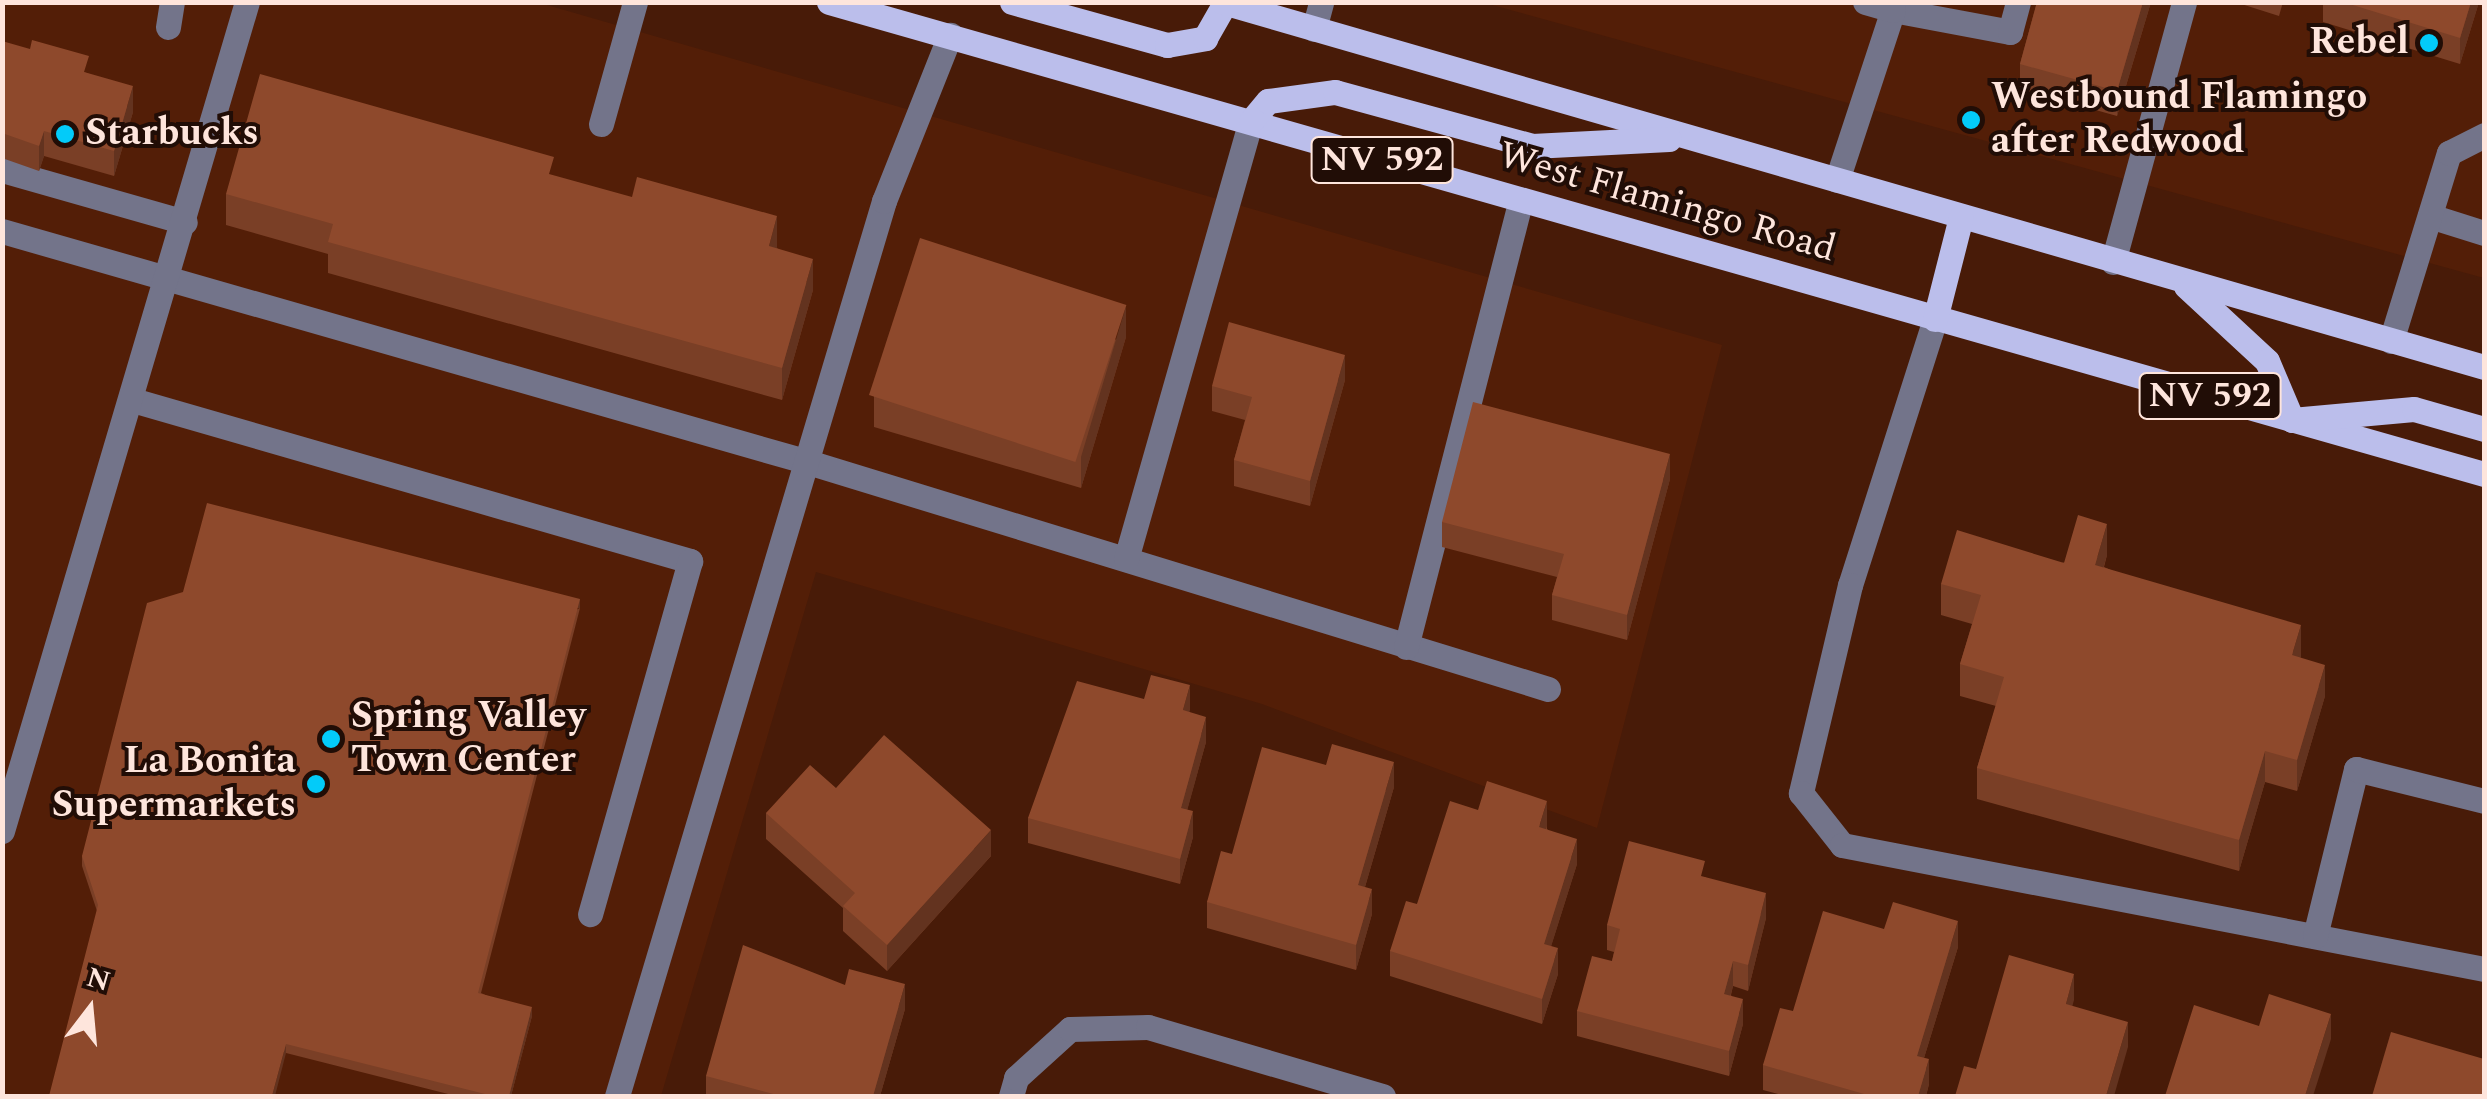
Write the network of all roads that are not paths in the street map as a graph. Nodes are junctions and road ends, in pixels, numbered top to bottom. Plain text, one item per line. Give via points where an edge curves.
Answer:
1 (246, 2) edge
2 (634, 2) edge
3 (829, 2) edge
4 (1012, 2) edge
5 (1321, 2) edge
6 (1865, 2) edge
7 (2018, 2) edge
8 (2184, 2) edge
9 (1224, 3) edge
10 (1895, 6) edge
11 (1314, 28) junction
12 (950, 35) junction
13 (1251, 122) junction
14 (601, 124) dead end
15 (2484, 135) edge
16 (1689, 138) junction
17 (2, 170) edge
18 (1837, 180) junction
19 (1520, 200) junction
20 (2430, 216) junction
21 (1961, 217) junction
22 (185, 222) junction
23 (2, 232) edge
24 (2484, 233) edge
25 (2112, 262) junction
26 (168, 279) junction
27 (2179, 280) junction
28 (1934, 319) junction
29 (2391, 341) junction
30 (2484, 367) edge
31 (136, 401) junction
32 (2292, 420) junction
33 (2484, 428) edge
34 (808, 462) junction
35 (2484, 474) edge
36 (1126, 559) junction
37 (1406, 647) junction
38 (1548, 689) dead end
39 (2484, 802) edge
40 (2, 831) edge
41 (590, 914) dead end
42 (2315, 936) junction
43 (2484, 969) edge
44 (618, 1096) edge
45 (1010, 1096) edge
46 (1383, 1096) edge

1 - 22 street
2 - 14 street
3 - 12 main road, West Flamingo Road / NV 592
4 - 9 main road via 1168,44 1206,38
5 - 11 street
6 - 10 street
7 - 10 street via 2010,32
8 - 25 street
9 - 11 main road, West Flamingo Road / NV 592
10 - 18 street
11 - 16 main road, West Flamingo Road / NV 592
12 - 13 main road, West Flamingo Road / NV 592
12 - 34 street via 884,201
13 - 16 main road via 1268,101 1335,92 1532,146
13 - 19 main road, West Flamingo Road / NV 592
13 - 36 street
15 - 20 street via 2449,154
16 - 18 main road, West Flamingo Road / NV 592
17 - 22 street
18 - 21 main road, West Flamingo Road / NV 592
19 - 28 main road, West Flamingo Road / NV 592
19 - 37 street
20 - 24 street
20 - 29 street
21 - 25 main road, West Flamingo Road / NV 592
21 - 28 main road
22 - 26 street
23 - 26 street
25 - 27 main road, West Flamingo Road / NV 592
26 - 31 street
26 - 34 street
27 - 29 main road, West Flamingo Road / NV 592
27 - 32 main road via 2267,361
28 - 32 main road, West Flamingo Road / NV 592
28 - 42 street via 1850,584 1801,793 1842,845
29 - 30 main road, West Flamingo Road / NV 592
31 - 40 street
31 - 41 street via 690,561
32 - 33 main road via 2414,409
32 - 35 main road, West Flamingo Road / NV 592
34 - 36 street
34 - 44 street
36 - 37 street
37 - 38 street
39 - 42 street via 2356,769
42 - 43 street
45 - 46 street via 1016,1078 1070,1029 1148,1027

